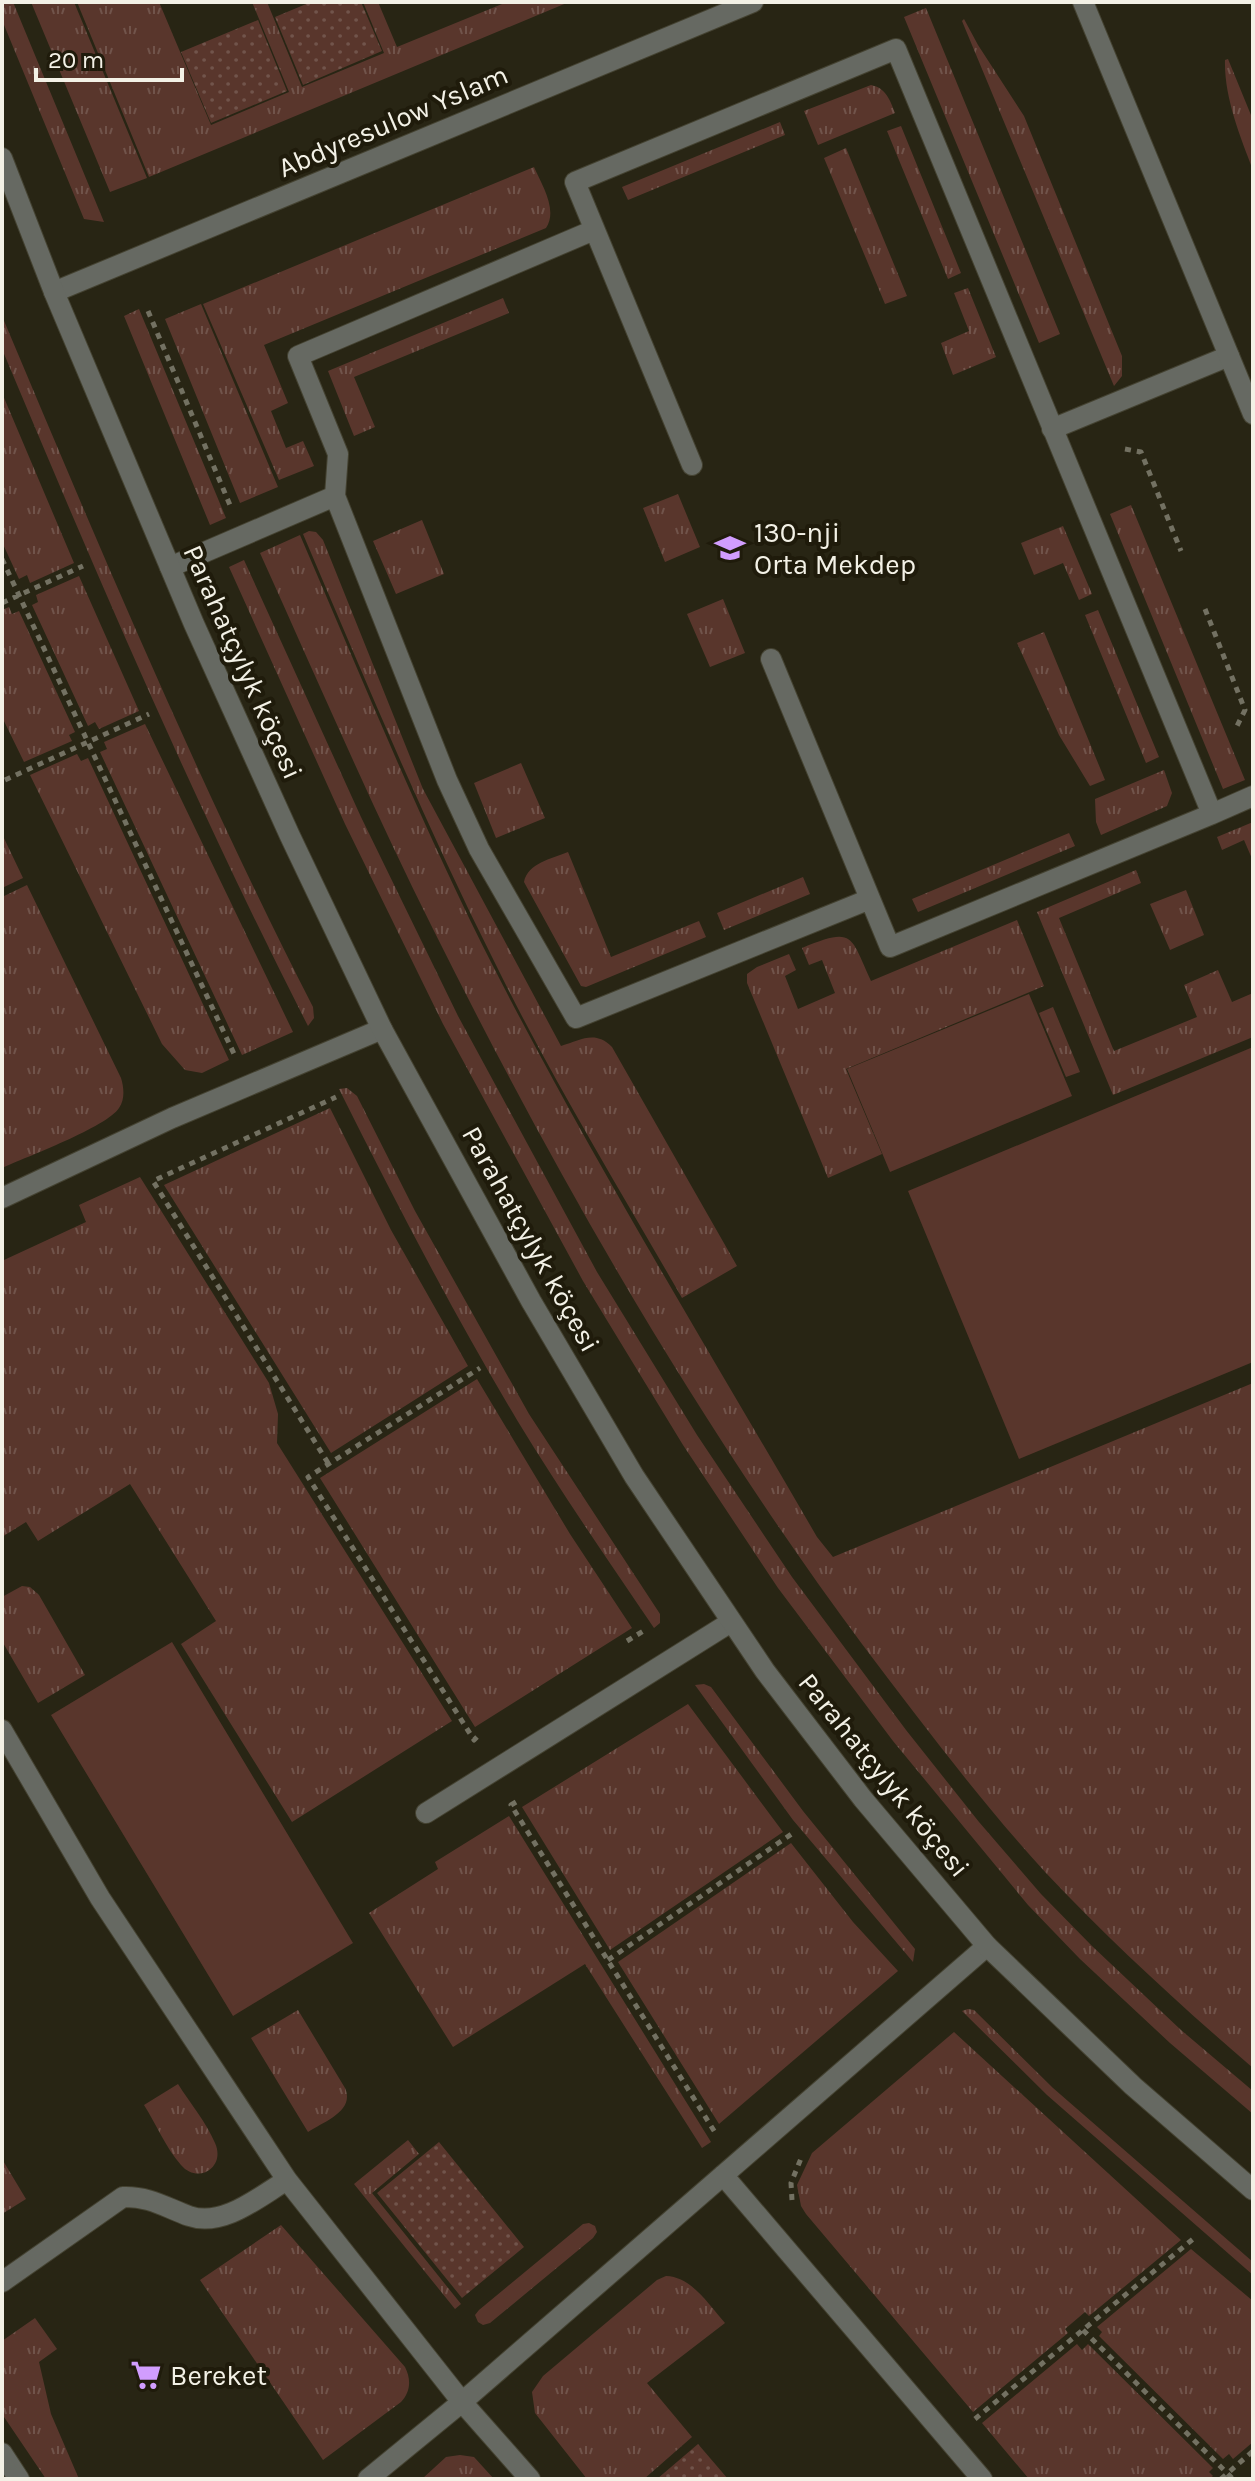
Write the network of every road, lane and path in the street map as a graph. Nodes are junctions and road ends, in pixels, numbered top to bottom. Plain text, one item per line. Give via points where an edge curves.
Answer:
1 (753, 2) edge
2 (1083, 2) edge
3 (4, 166) edge
4 (594, 230) junction
5 (54, 292) junction
6 (148, 311) dead end
7 (1229, 356) junction
8 (1253, 414) edge
9 (1052, 429) junction
10 (1125, 449) dead end
11 (692, 465) dead end
12 (335, 496) junction
13 (232, 509) dead end
14 (1181, 551) dead end
15 (2, 559) edge
16 (83, 566) dead end
17 (170, 567) junction
18 (19, 595) junction
19 (2, 603) edge
20 (1205, 609) dead end
21 (771, 659) dead end
22 (149, 714) dead end
23 (1237, 726) dead end
24 (88, 742) junction
25 (5, 780) dead end
26 (1253, 796) edge
27 (1212, 814) junction
28 (870, 899) junction
29 (382, 1029) junction
30 (249, 1086) junction
31 (336, 1097) dead end
32 (2, 1198) edge
33 (480, 1368) dead end
34 (328, 1463) junction
35 (731, 1622) junction
36 (645, 1630) dead end
37 (618, 1647) dead end
38 (2, 1730) edge
39 (487, 1731) dead end
40 (524, 1797) dead end
41 (426, 1813) dead end
42 (793, 1833) dead end
43 (987, 1946) junction
44 (608, 1960) junction
45 (729, 2127) dead end
46 (808, 2148) dead end
47 (723, 2175) junction
48 (287, 2180) junction
49 (1253, 2190) edge
50 (794, 2207) dead end
51 (1193, 2239) dead end
52 (2, 2282) edge
53 (1083, 2330) junction
54 (462, 2402) junction
55 (971, 2422) dead end
56 (1253, 2451) edge
57 (2, 2453) edge
58 (1227, 2473) junction
59 (19, 2479) edge
60 (368, 2479) edge
61 (530, 2479) edge
62 (982, 2479) edge
63 (1221, 2479) edge
64 (1233, 2479) edge

1 - 5 street, Abdyresulow Yslam
2 - 7 street
3 - 5 street, Parahatçylyk köçesi
4 - 9 street via 575,182 896,49
4 - 11 street
4 - 12 street via 298,356 338,454
5 - 17 street, Parahatçylyk köçesi
6 - 13 path
7 - 8 street
7 - 9 street
9 - 27 street
10 - 14 path via 1141,452
12 - 17 street
12 - 28 street via 447,780 479,849 576,1018
15 - 18 path
16 - 18 path
17 - 29 street, Parahatçylyk köçesi
18 - 19 path
18 - 24 path
20 - 23 path via 1245,710
21 - 28 street
22 - 24 path
24 - 25 path
24 - 30 path
26 - 27 street
27 - 28 street via 890,947
29 - 30 street
29 - 35 street, Parahatçylyk köçesi via 594,1409
30 - 32 street
31 - 34 path via 153,1181
33 - 34 path
34 - 39 path via 308,1477 474,1740
35 - 41 street
35 - 43 street, Parahatçylyk köçesi via 863,1799
36 - 37 path
38 - 48 street via 100,1898
40 - 44 path via 511,1805
42 - 44 path
43 - 47 street
43 - 49 street, Parahatçylyk köçesi via 1133,2086
44 - 45 path via 717,2137
46 - 50 path via 791,2183
47 - 54 street
47 - 62 street
48 - 52 street via 238,2210 210,2217 192,2217 138,2196 123,2197
48 - 54 street
51 - 53 path
53 - 55 path
53 - 58 path
54 - 60 street
54 - 61 street
56 - 58 path
57 - 59 street
58 - 63 path
58 - 64 path

